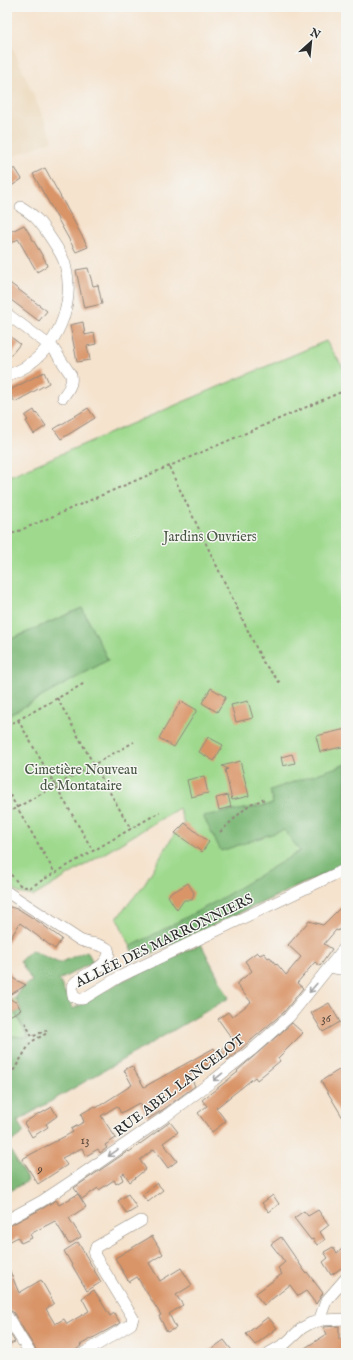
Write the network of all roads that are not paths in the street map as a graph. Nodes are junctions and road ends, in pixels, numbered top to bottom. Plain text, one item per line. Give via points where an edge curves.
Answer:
1 (21, 207) dead end
2 (7, 314) edge
3 (49, 344) junction
4 (7, 376) edge
5 (64, 397) dead end
6 (346, 869) edge
7 (7, 892) edge
8 (346, 946) edge
9 (330, 968) junction
10 (346, 968) edge
11 (7, 1220) edge
12 (141, 1221) dead end
13 (346, 1278) edge
14 (7, 1316) edge
15 (346, 1319) edge
16 (319, 1321) junction
17 (284, 1350) edge
18 (30, 1353) edge
19 (84, 1353) edge
20 (269, 1353) edge

1 - 3 street via 38,219 58,249 66,270 66,310
2 - 3 street
3 - 4 street via 32,362
3 - 5 street via 57,352 71,376 71,385
6 - 7 street, ALLÉE DES MARRONNIERS via 119,977 83,999 73,996 72,986 106,961 108,949 80,940
8 - 9 street, RUE ABEL LANCELOT
9 - 10 street
9 -> 11 street, RUE ABEL LANCELOT via 285,1021 214,1080 78,1177
12 - 19 street via 96,1248 94,1254 133,1318 131,1324
13 - 16 street via 326,1301
14 - 18 street
15 - 16 street
16 - 17 street via 306,1325
17 - 20 street

